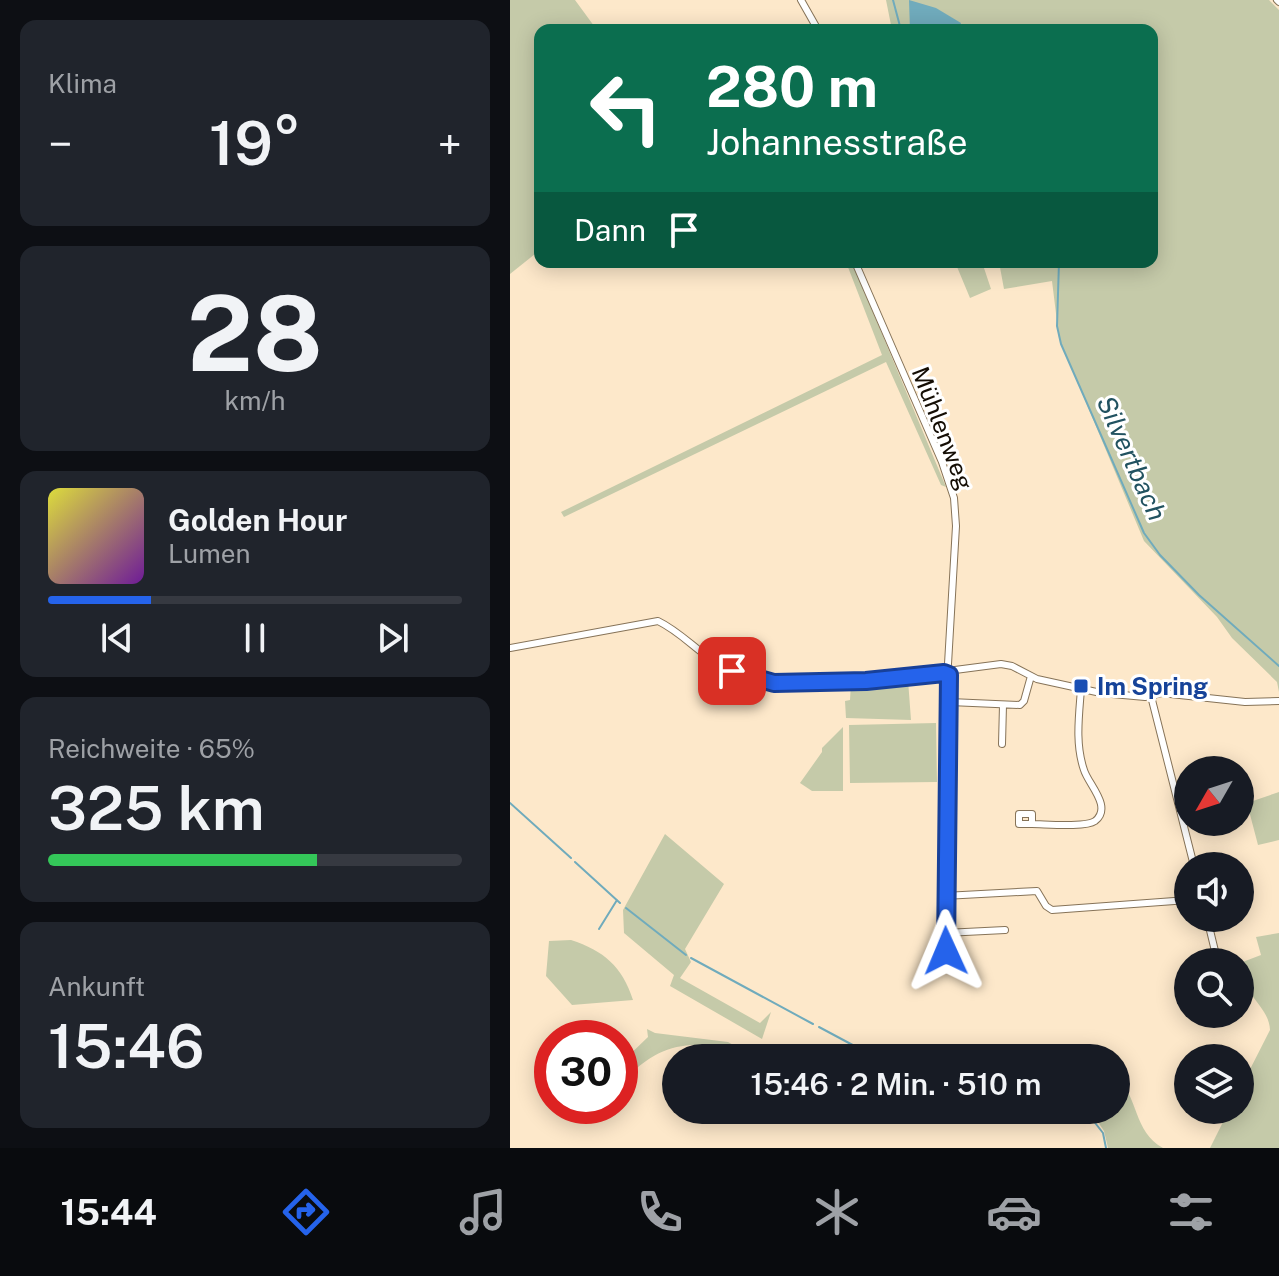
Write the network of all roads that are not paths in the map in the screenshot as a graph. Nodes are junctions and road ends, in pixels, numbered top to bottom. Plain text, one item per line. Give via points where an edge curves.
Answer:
1 (801, 0) edge
2 (815, 24) edge
3 (858, 268) edge
4 (510, 648) edge
5 (949, 673) junction
6 (1031, 676) junction
7 (1081, 689) junction
8 (1152, 698) junction
9 (1279, 701) edge
10 (950, 702) junction
11 (1003, 705) junction
12 (1002, 744) dead end
13 (1032, 824) dead end
14 (1190, 852) edge
15 (944, 896) junction
16 (1174, 901) edge
17 (1005, 930) dead end
18 (945, 933) junction
19 (946, 969) dead end

1 - 2 street
3 - 5 street, Mühlenweg via 954,498 944,667
4 - 5 street via 658,621 708,659 774,683
5 - 6 street via 1001,664
5 - 10 street, Mühlenweg
6 - 7 street
6 - 11 street via 1021,704
7 - 8 street
7 - 13 street via 1078,734 1084,771 1101,811 1087,823
8 - 9 street via 1161,693
8 - 14 street
10 - 11 street
10 - 15 street, Mühlenweg
11 - 12 street
15 - 16 street via 1037,891 1052,910
15 - 18 street, Mühlenweg
17 - 18 street
18 - 19 street, Mühlenweg

